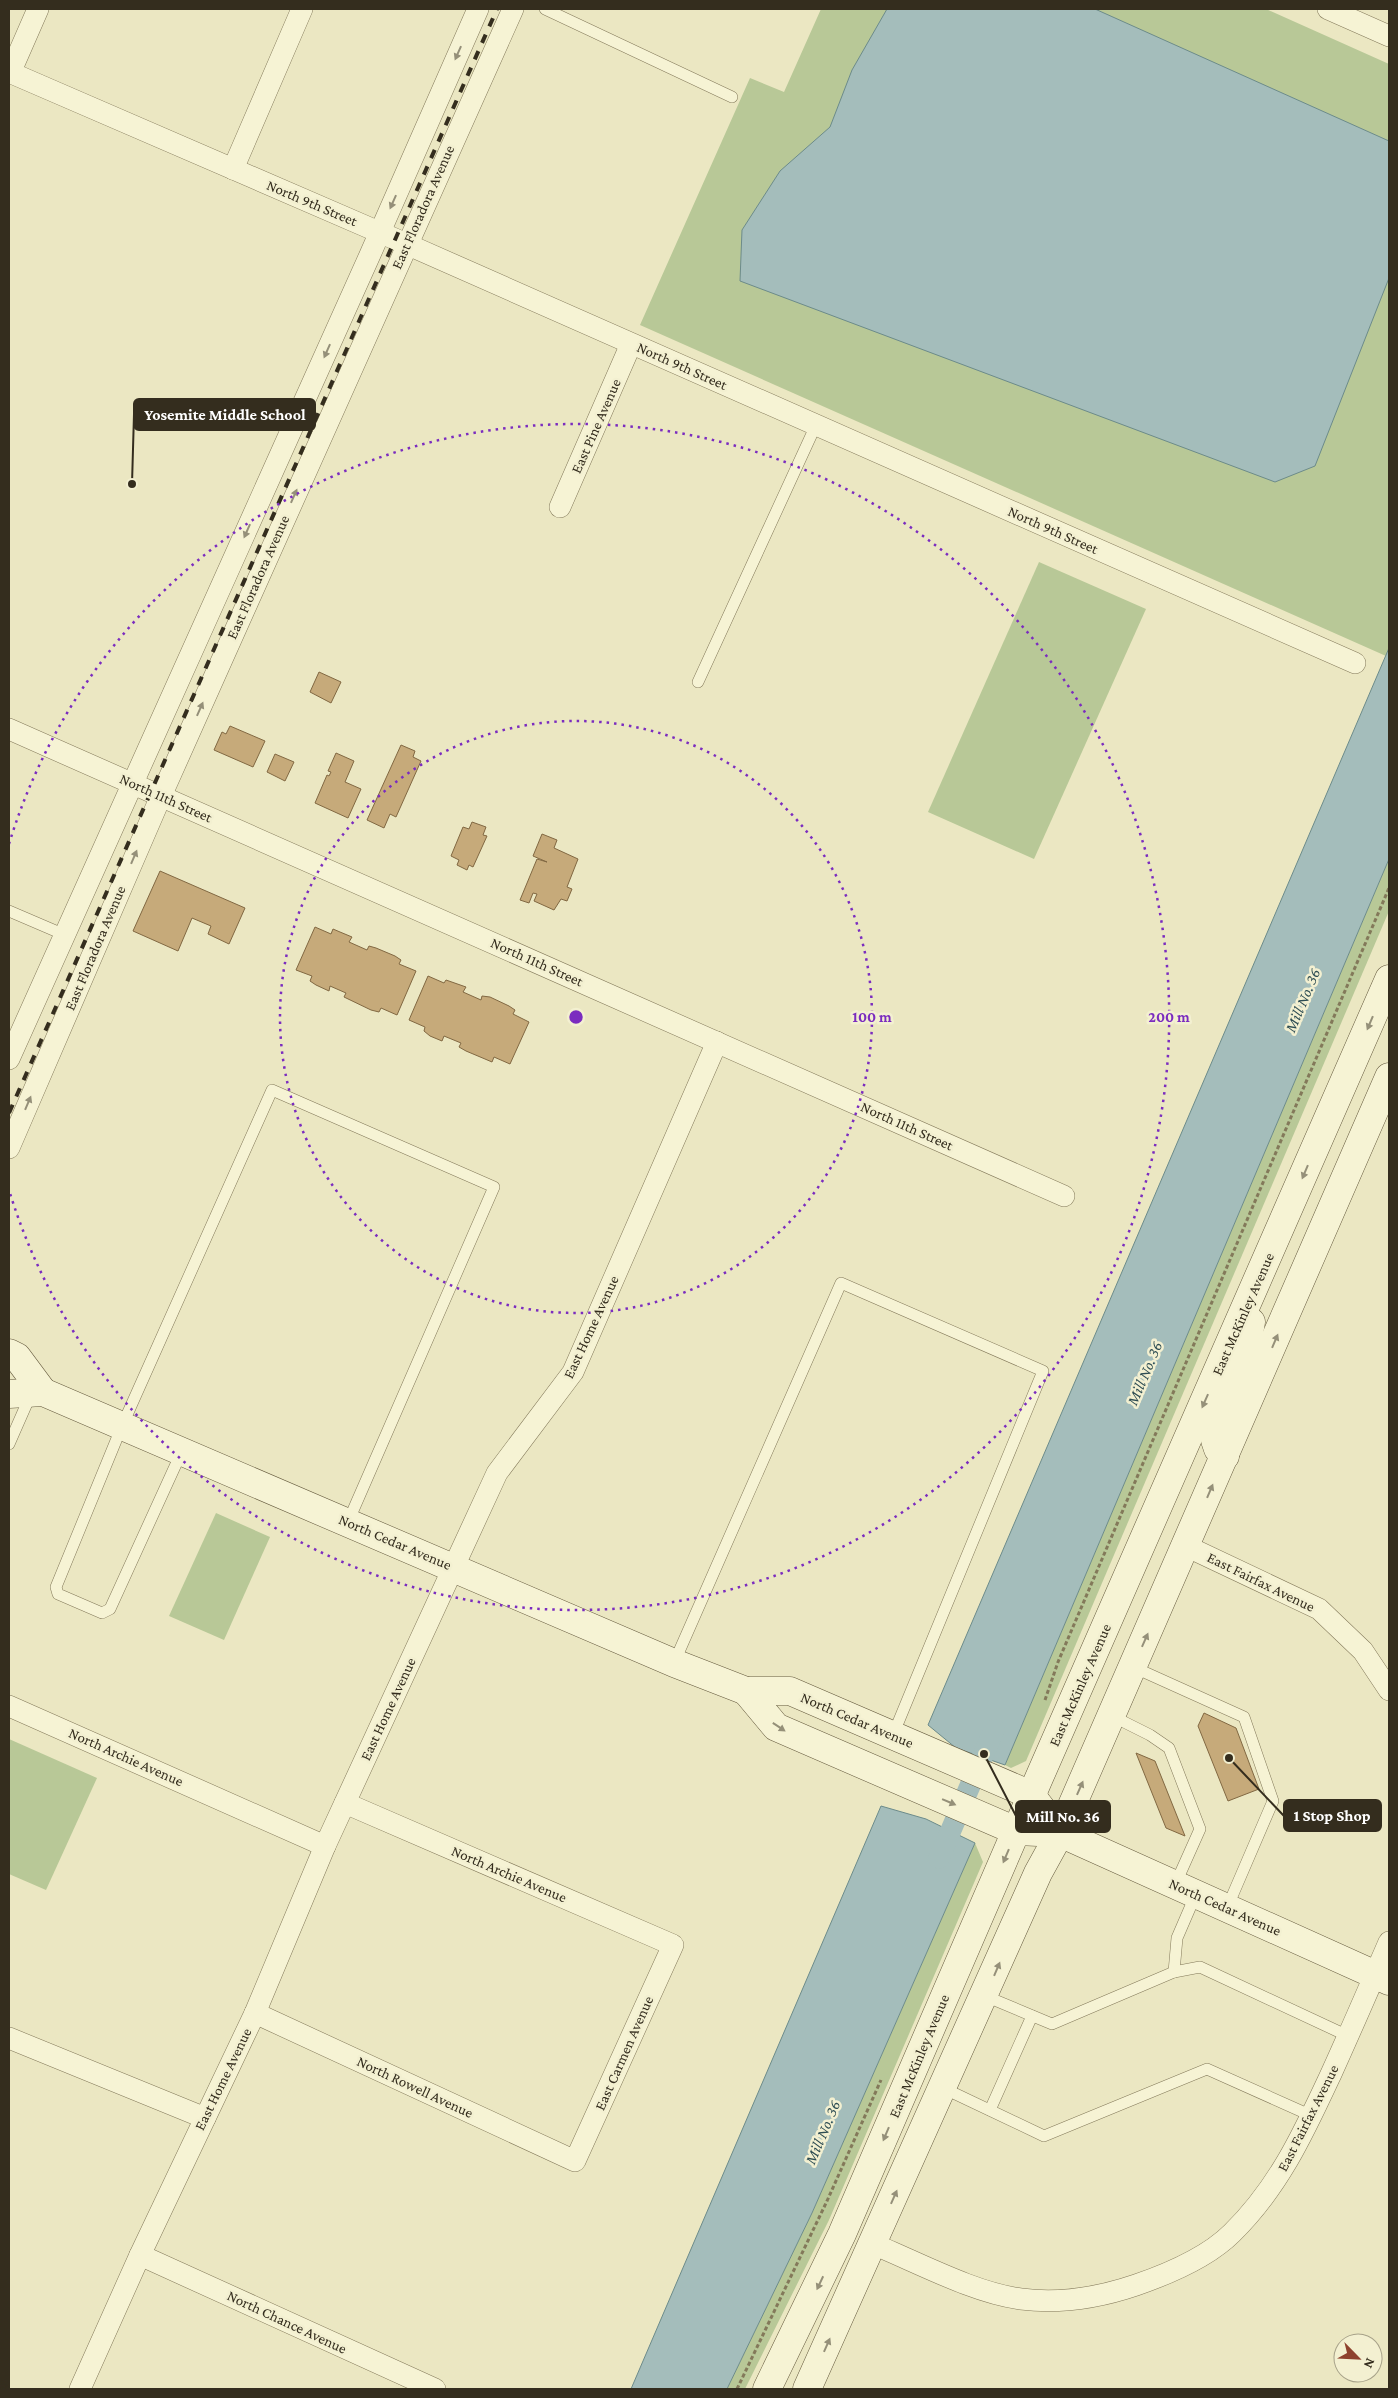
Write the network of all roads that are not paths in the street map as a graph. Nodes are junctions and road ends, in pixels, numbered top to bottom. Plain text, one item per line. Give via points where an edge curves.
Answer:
1 (38, 9) edge
2 (302, 9) edge
3 (478, 9) edge
4 (513, 9) edge
5 (545, 9) edge
6 (1328, 9) edge
7 (1389, 36) edge
8 (9, 72) edge
9 (732, 97) dead end
10 (233, 169) junction
11 (380, 233) junction
12 (407, 244) junction
13 (632, 344) junction
14 (816, 425) junction
15 (560, 507) dead end
16 (1355, 663) dead end
17 (698, 682) dead end
18 (9, 729) edge
19 (134, 784) junction
20 (161, 796) junction
21 (9, 911) edge
22 (65, 935) junction
23 (1389, 979) edge
24 (717, 1042) junction
25 (9, 1059) edge
26 (1389, 1077) edge
27 (9, 1148) edge
28 (1064, 1196) dead end
29 (1257, 1283) junction
30 (11, 1354) edge
31 (28, 1393) edge
32 (122, 1426) junction
33 (9, 1444) edge
34 (182, 1451) junction
35 (1225, 1456) junction
36 (348, 1522) junction
37 (1186, 1546) junction
38 (453, 1567) junction
39 (674, 1663) junction
40 (1133, 1667) junction
41 (1389, 1690) edge
42 (746, 1691) junction
43 (9, 1706) edge
44 (1112, 1716) junction
45 (893, 1735) junction
46 (1032, 1795) junction
47 (345, 1802) junction
48 (1016, 1831) junction
49 (1060, 1833) junction
50 (325, 1846) junction
51 (1186, 1890) junction
52 (1227, 1908) junction
53 (1389, 1942) edge
54 (673, 1945) joint
55 (1174, 1972) junction
56 (1382, 1978) edge
57 (985, 1996) junction
58 (255, 2013) junction
59 (1032, 2016) junction
60 (1348, 2036) junction
61 (9, 2038) edge
62 (942, 2088) junction
63 (990, 2110) junction
64 (1312, 2116) junction
65 (204, 2118) junction
66 (575, 2161) joint
67 (873, 2244) junction
68 (140, 2255) junction
69 (80, 2389) edge
70 (435, 2389) edge
71 (767, 2389) edge
72 (807, 2389) edge

1 - 8 street
2 - 10 street
3 -> 11 street, East Floradora Avenue
4 - 12 street, East Floradora Avenue
5 - 9 lane
6 - 7 street
8 - 10 street, North 9th Street
10 - 11 street, North 9th Street
11 - 12 street, North 9th Street
11 -> 19 street, East Floradora Avenue
12 - 13 street, North 9th Street
20 -> 12 street, East Floradora Avenue
13 - 14 street, North 9th Street
13 - 15 street, East Pine Avenue
14 - 16 street, North 9th Street
14 - 17 lane
18 - 19 street, North 11th Street
19 - 20 street, North 11th Street
19 - 22 street, East Floradora Avenue
20 - 24 street, North 11th Street
27 -> 20 street, East Floradora Avenue
21 - 22 lane
22 - 25 street, East Floradora Avenue
23 -> 29 main road, East McKinley Avenue
24 - 28 street, North 11th Street
24 - 38 street, East Home Avenue via 573,1372 497,1473
35 -> 26 main road
29 - 35 main road via 1244,1361 1217,1425 1215,1440
29 -> 46 main road, East McKinley Avenue
30 - 31 main road
31 - 32 main road, North Cedar Avenue
31 - 33 lane
32 - 34 main road, North Cedar Avenue
32 - 34 lane via 56,1587 58,1594 102,1613 110,1609
32 - 36 lane via 272,1090 494,1187
34 - 36 main road, North Cedar Avenue
37 -> 35 main road
36 - 38 main road, North Cedar Avenue
40 -> 37 main road
37 - 41 street, East Fairfax Avenue via 1319,1609 1363,1651
38 - 39 main road, North Cedar Avenue
38 - 47 street, East Home Avenue
39 - 42 main road, North Cedar Avenue
39 - 45 lane via 841,1283 1043,1371
40 - 44 main road
40 - 52 lane via 1244,1717 1273,1801
42 - 45 main road, North Cedar Avenue via 790,1691
42 -> 48 main road, North Cedar Avenue via 776,1727
43 - 50 street, North Archie Avenue
49 -> 44 main road
44 - 51 lane via 1150,1734 1169,1748 1200,1829
45 - 46 main road, North Cedar Avenue
46 - 48 main road, East McKinley Avenue
46 - 49 main road, North Cedar Avenue
47 - 50 street, East Home Avenue
47 - 54 street, North Archie Avenue
48 - 49 main road, North Cedar Avenue
48 -> 71 main road, East McKinley Avenue via 842,2234
49 - 51 main road, North Cedar Avenue
57 -> 49 main road via 1038,1874
50 - 58 street, East Home Avenue
51 - 52 main road, North Cedar Avenue
51 - 55 lane
52 - 56 main road, North Cedar Avenue
53 - 56 street, East Fairfax Avenue
54 - 66 street, East Carmen Avenue
55 - 59 lane via 1052,2024
55 - 60 lane via 1200,1967
56 - 60 street, East Fairfax Avenue
57 - 59 lane
57 - 62 main road
58 - 65 street, East Home Avenue
58 - 66 street, North Rowell Avenue
59 - 63 lane
60 - 64 street, East Fairfax Avenue
61 - 65 street
62 - 63 lane
67 -> 62 main road
63 - 64 lane via 1044,2136 1207,2069
64 - 67 street, East Fairfax Avenue via 1290,2161 1263,2199 1231,2234 1208,2251 1150,2280 1107,2295 1066,2301 1021,2299 990,2292
65 - 68 street, East Home Avenue
72 -> 67 main road
68 - 69 street, East Home Avenue
68 - 70 street, North Chance Avenue

